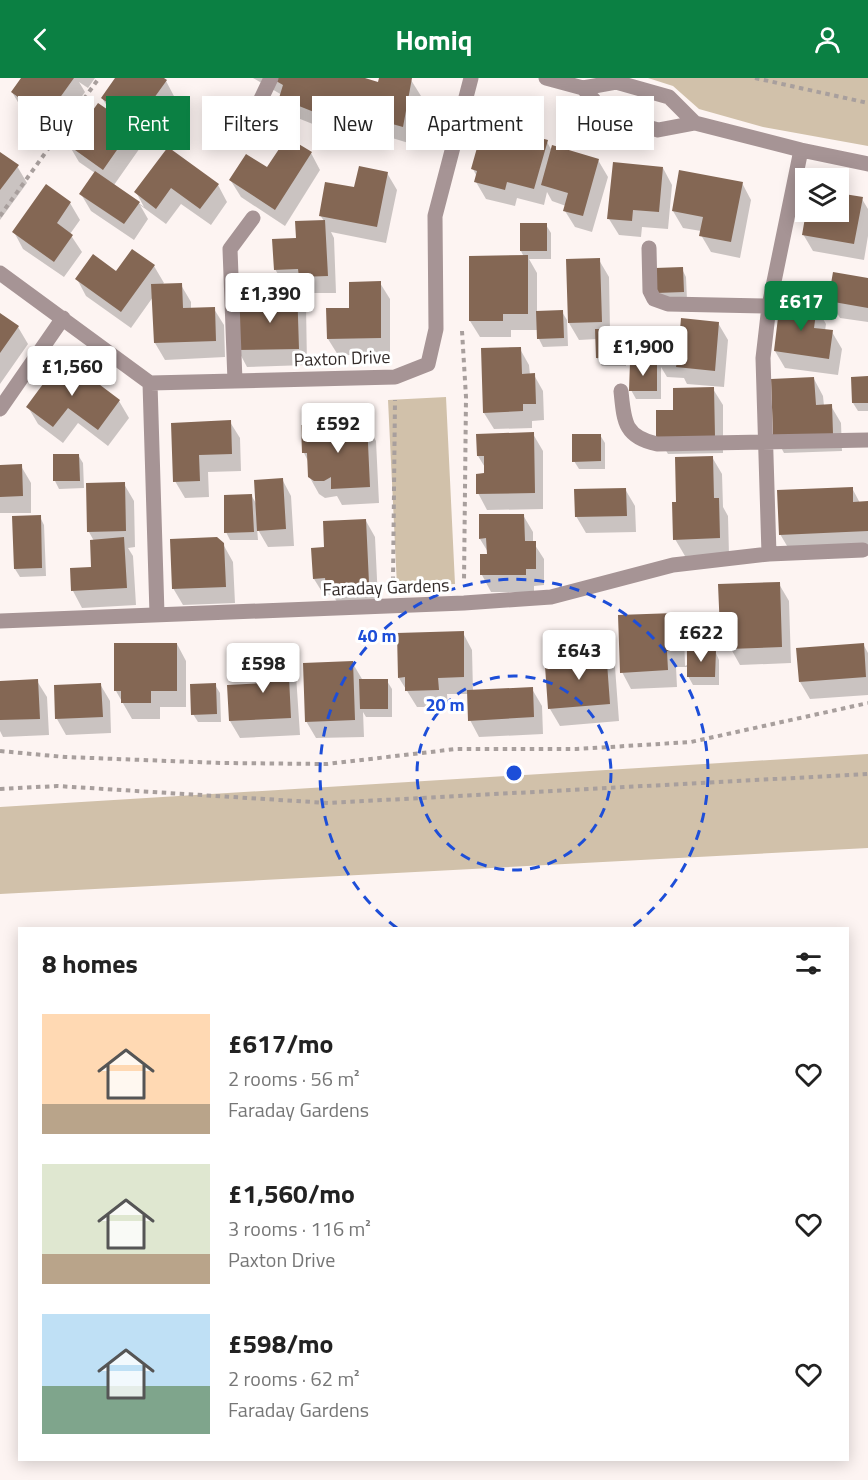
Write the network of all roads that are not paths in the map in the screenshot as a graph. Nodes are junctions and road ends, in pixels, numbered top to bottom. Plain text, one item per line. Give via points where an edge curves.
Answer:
1 (271, 78) edge
2 (471, 78) edge
3 (546, 78) edge
4 (583, 88) junction
5 (262, 96) edge
6 (695, 123) junction
7 (801, 150) junction
8 (868, 164) edge
9 (253, 218) dead end
10 (649, 248) dead end
11 (0, 273) edge
12 (769, 306) junction
13 (63, 318) junction
14 (235, 381) junction
15 (150, 383) junction
16 (621, 391) dead end
17 (0, 409) edge
18 (868, 440) edge
19 (764, 443) junction
20 (863, 550) dead end
21 (769, 554) junction
22 (157, 614) junction
23 (0, 621) edge

1 - 5 street
2 - 14 street, Paxton Drive via 435,216 436,329 428,364 395,377
3 - 4 street
4 - 6 street via 616,81 669,97
4 - 6 street via 608,116 658,130
6 - 7 street
7 - 8 street
7 - 12 street
9 - 14 street via 230,249
10 - 12 street via 650,291 654,299 668,304
11 - 13 street
12 - 19 street via 763,358
13 - 15 street
13 - 17 street
14 - 15 street, Paxton Drive
15 - 22 street
16 - 19 street via 626,425 644,441
18 - 19 street
19 - 21 street
20 - 21 street, Faraday Gardens
21 - 22 street, Faraday Gardens via 673,565 551,597
22 - 23 street, Faraday Gardens

